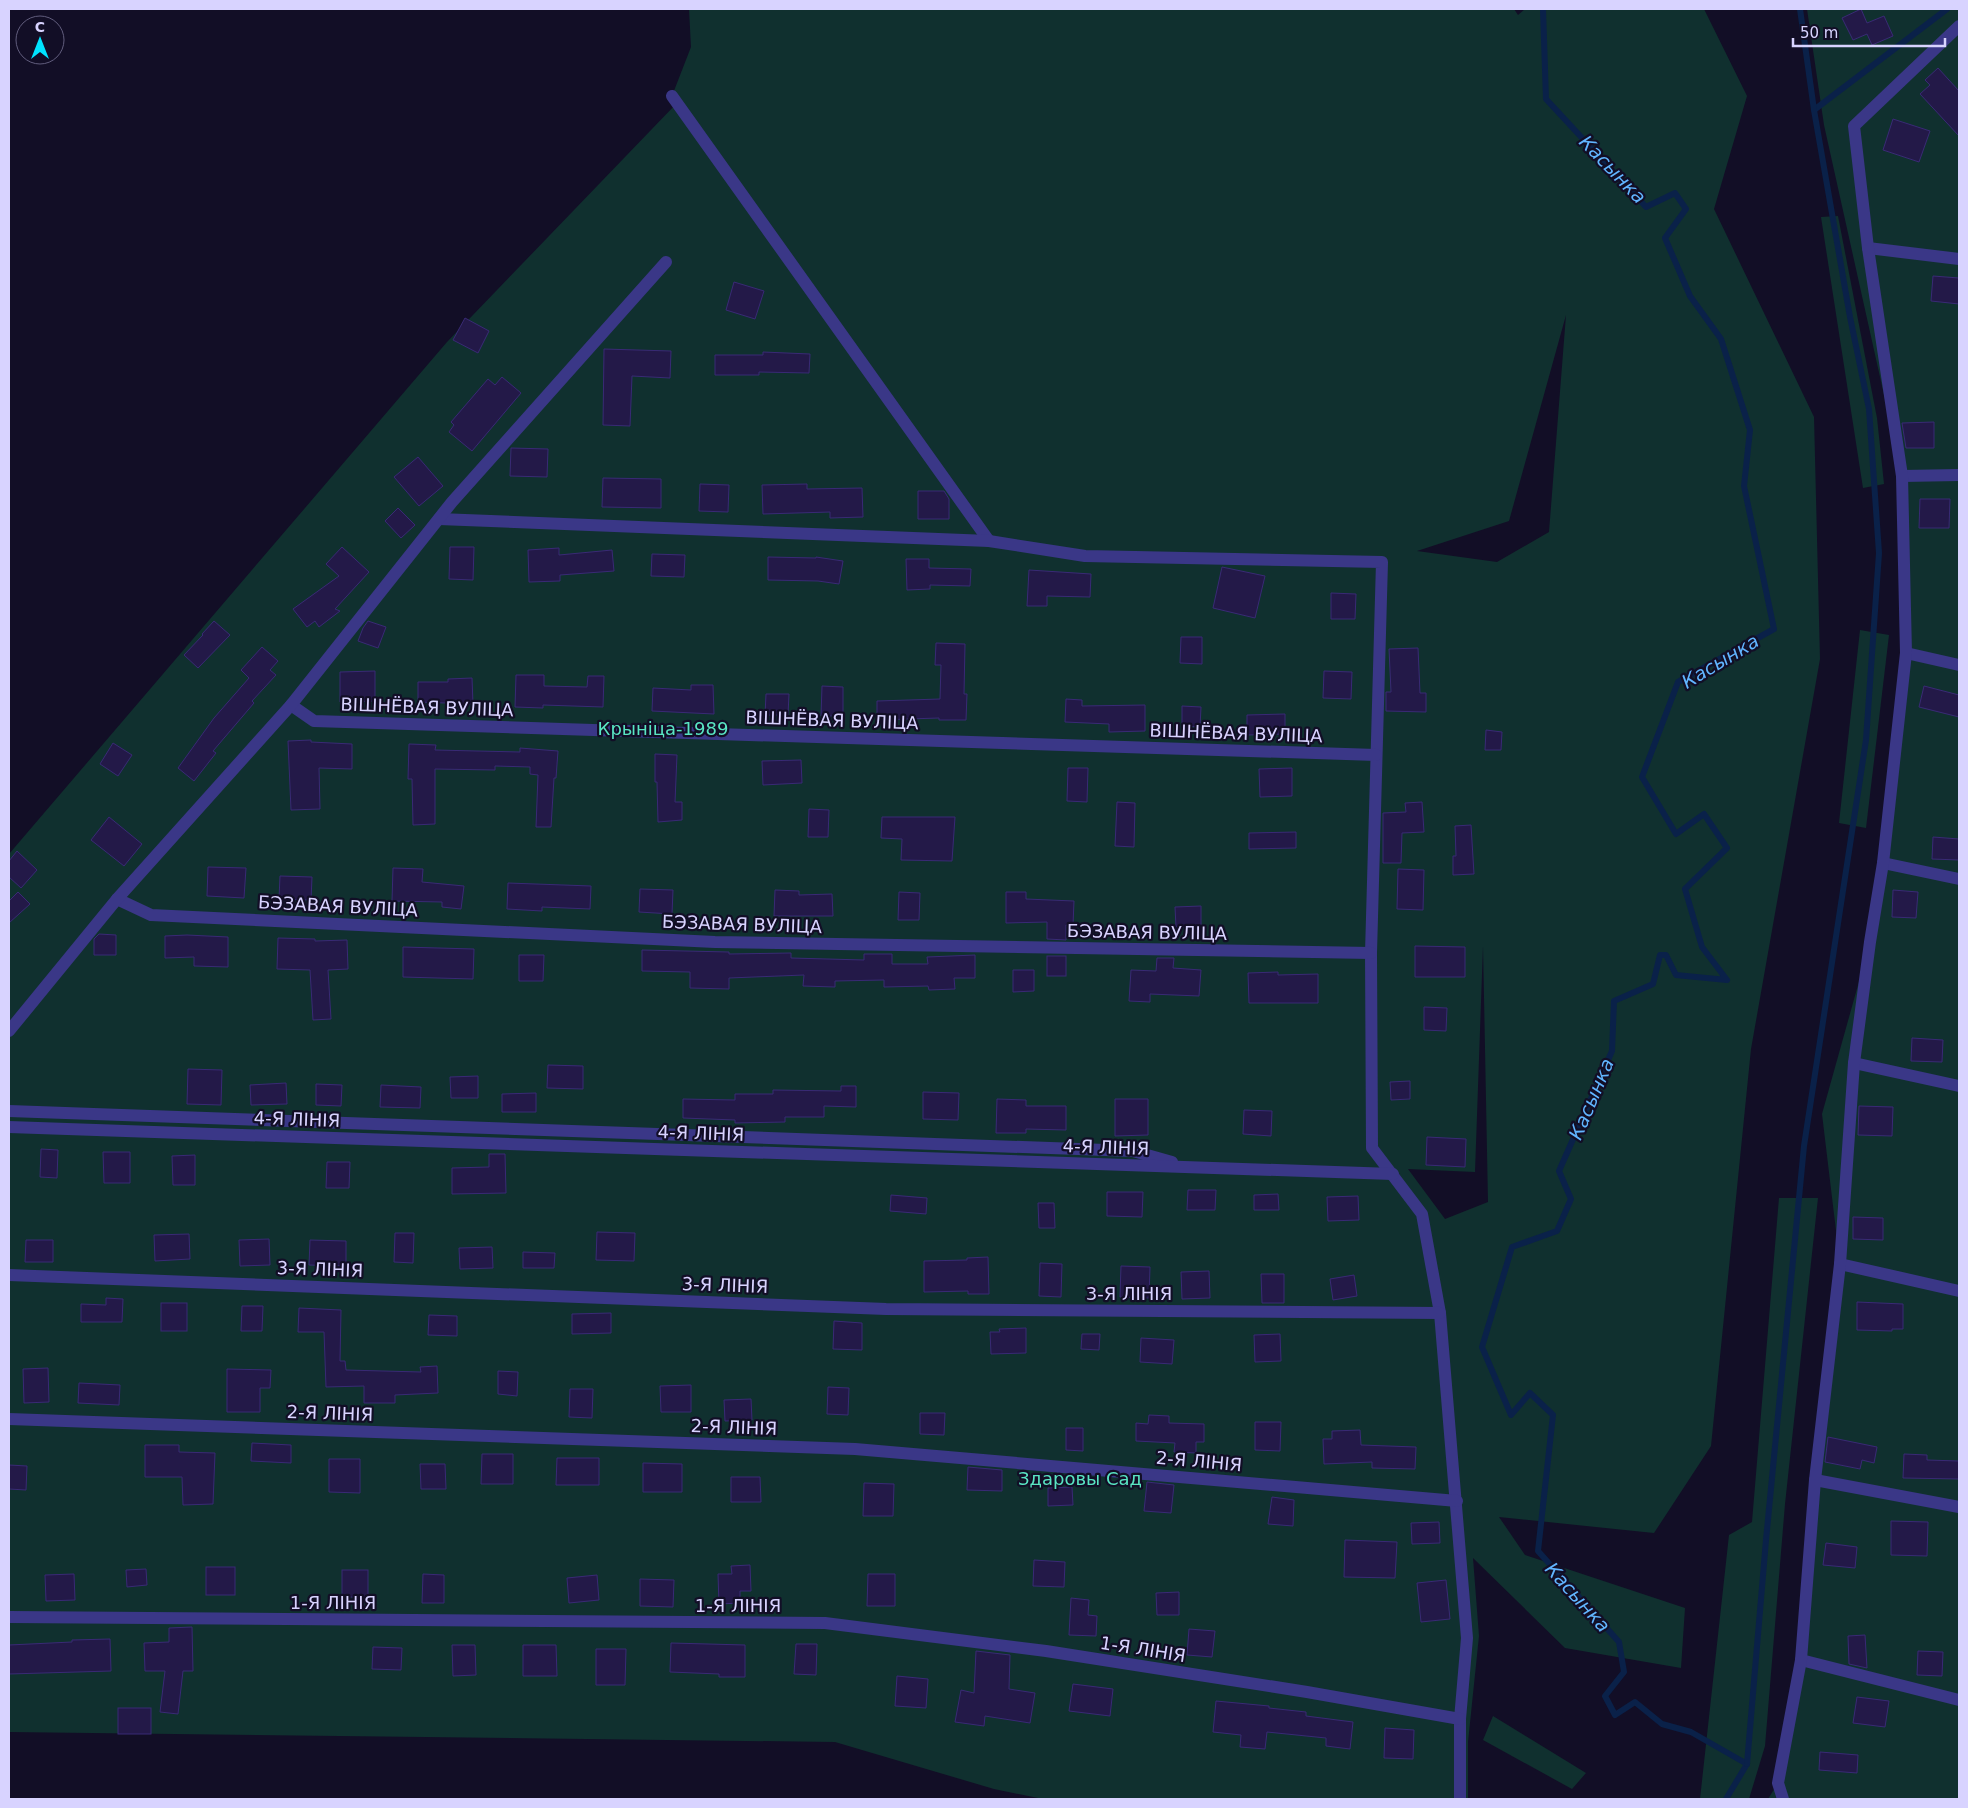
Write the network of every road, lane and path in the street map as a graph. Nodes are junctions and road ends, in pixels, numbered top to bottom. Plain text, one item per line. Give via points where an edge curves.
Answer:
1 (1959, 26) edge
2 (672, 96) dead end
3 (1868, 248) junction
4 (1959, 259) edge
5 (666, 262) dead end
6 (1959, 475) edge
7 (1902, 476) junction
8 (439, 519) junction
9 (989, 541) junction
10 (1906, 653) junction
11 (1959, 665) edge
12 (291, 705) junction
13 (1376, 755) junction
14 (1883, 863) junction
15 (1959, 879) edge
16 (117, 899) junction
17 (1371, 953) junction
18 (9, 1031) edge
19 (1854, 1063) junction
20 (1959, 1086) edge
21 (9, 1111) edge
22 (9, 1127) edge
23 (1192, 1168) junction
24 (1393, 1174) junction
25 (1840, 1264) junction
26 (9, 1275) edge
27 (1959, 1291) edge
28 (1440, 1313) junction
29 (9, 1419) edge
30 (1815, 1480) junction
31 (1457, 1501) junction
32 (1959, 1507) edge
33 (9, 1617) edge
34 (1801, 1660) junction
35 (1959, 1700) edge
36 (1460, 1719) junction
37 (1460, 1799) edge
38 (1783, 1799) edge

1 - 3 street via 1854,126
2 - 9 street
3 - 4 street
3 - 7 street
5 - 8 street
6 - 7 street
7 - 10 street
8 - 9 street
8 - 12 street
9 - 13 street via 1086,556 1382,562
10 - 11 street
10 - 14 street
12 - 13 street, ВІШНЁВАЯ ВУЛІЦА via 314,721
12 - 16 street
13 - 17 street
14 - 15 street
14 - 19 street
16 - 17 street, БЭЗАВАЯ ВУЛІЦА via 152,915 705,942
16 - 18 street
17 - 24 street via 1372,1148
19 - 20 street
19 - 25 street
21 - 23 street via 1133,1151
22 - 23 street, 4-Я ЛІНІЯ
23 - 24 street, 4-Я ЛІНІЯ
24 - 28 street via 1422,1214
25 - 27 street
25 - 30 street
26 - 28 street, 3-Я ЛІНІЯ via 886,1309
28 - 31 street
29 - 31 street, 2-Я ЛІНІЯ via 855,1449
30 - 32 street
30 - 34 street
31 - 36 street via 1467,1638
33 - 36 street, 1-Я ЛІНІЯ via 825,1623 1046,1651
34 - 35 street
34 - 38 street via 1778,1783
36 - 37 street

